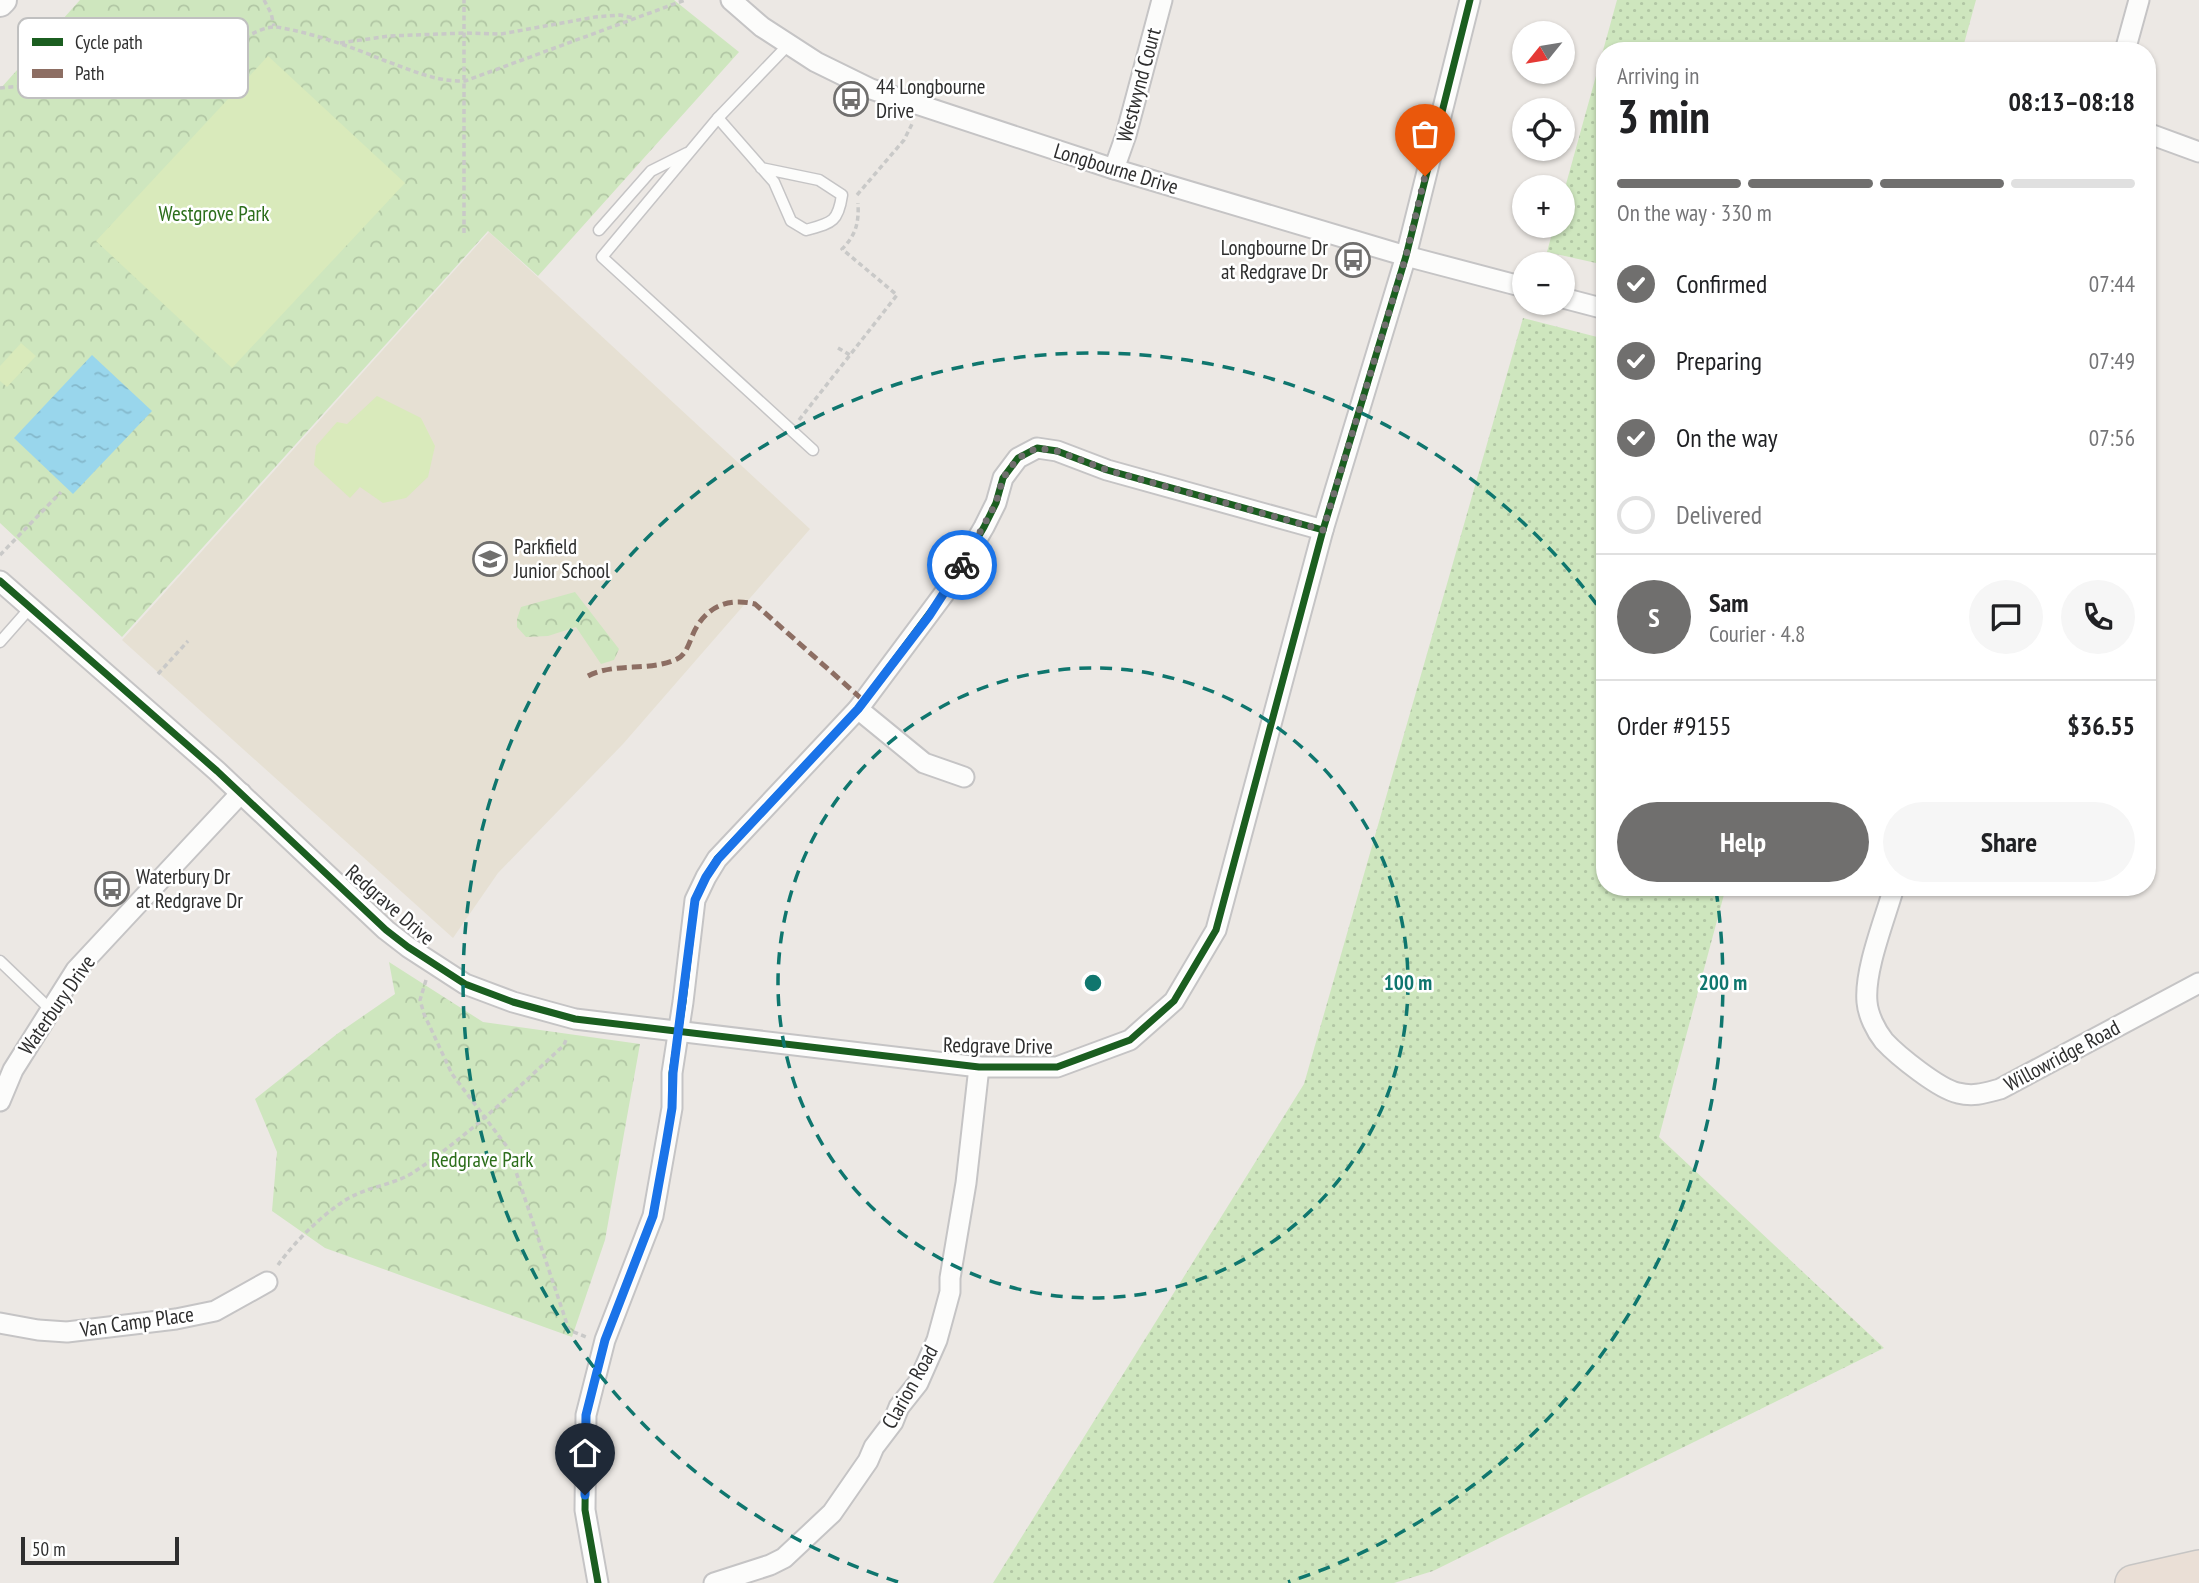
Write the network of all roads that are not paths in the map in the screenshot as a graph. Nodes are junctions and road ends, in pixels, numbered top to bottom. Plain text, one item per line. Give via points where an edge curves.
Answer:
1 (731, 0) edge
2 (1162, 0) edge
3 (1470, 0) edge
4 (2139, 0) edge
5 (2128, 42) edge
6 (789, 44) junction
7 (718, 118) junction
8 (2156, 136) edge
9 (690, 151) junction
10 (2199, 152) edge
11 (761, 168) junction
12 (1114, 169) junction
13 (599, 230) dead end
14 (1406, 256) junction
15 (1512, 284) edge
16 (1575, 301) edge
17 (1596, 307) edge
18 (813, 450) dead end
19 (1323, 530) junction
20 (0, 581) edge
21 (30, 608) junction
22 (0, 642) edge
23 (858, 709) junction
24 (964, 777) dead end
25 (241, 793) junction
26 (1891, 896) edge
27 (0, 961) edge
28 (2199, 983) edge
29 (50, 1009) junction
30 (679, 1033) junction
31 (979, 1067) junction
32 (6, 1068) edge
33 (0, 1101) edge
34 (267, 1282) road end
35 (0, 1323) edge
36 (2199, 1568) edge
37 (598, 1583) edge
38 (714, 1583) edge
39 (2133, 1583) edge

1 - 6 street, Longbourne Drive
2 - 12 street, Westwynd Court
3 - 14 street, Redgrave Drive
4 - 5 street
6 - 7 lane
6 - 12 street, Longbourne Drive via 871,89
7 - 9 lane
7 - 11 lane
8 - 10 street
9 - 13 lane via 651,172
9 - 18 lane via 602,257
11 - 11 lane via 774,182 791,221 806,230 828,224 839,215 842,195 819,180
12 - 14 street, Longbourne Drive
14 - 15 street, Longbourne Drive
14 - 19 street, Redgrave Drive
16 - 17 street
19 - 23 street via 1037,448 1018,458 1003,478 996,503 949,587
19 - 31 street, Redgrave Drive via 1216,930 1174,1001 1130,1040 1057,1067
20 - 21 street, Redgrave Drive
21 - 22 lane
21 - 25 street, Redgrave Drive
23 - 24 street via 924,763
23 - 30 street via 735,839 706,877 695,900
25 - 29 street, Waterbury Drive via 76,970
25 - 30 street, Redgrave Drive via 386,930 465,984 575,1019
26 - 28 street, Willowridge Road via 1868,977 1867,1003 1884,1041 1937,1084 1956,1093 1977,1096 2000,1089
27 - 29 lane
29 - 32 street, Waterbury Drive
30 - 31 street, Redgrave Drive
30 - 37 street via 672,1108 653,1216 604,1344 586,1415 585,1510
31 - 38 street, Clarion Road via 950,1292 937,1340 918,1383 832,1513 809,1537 770,1565
32 - 33 street, Waterbury Drive
34 - 35 street, Van Camp Place via 215,1311 176,1319 67,1332
36 - 39 highway

